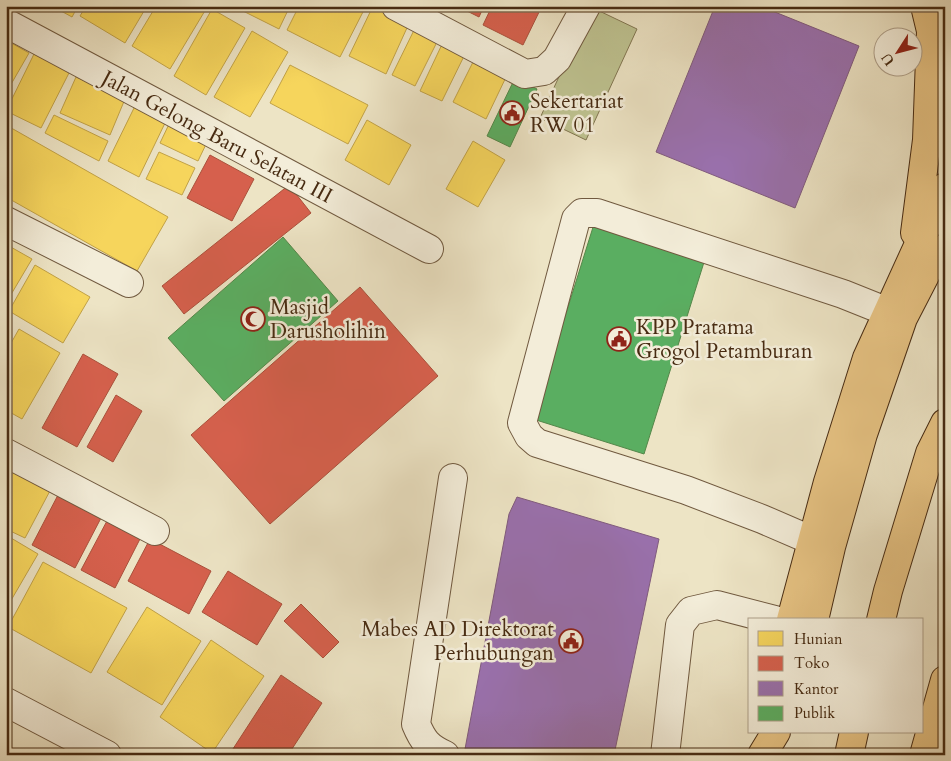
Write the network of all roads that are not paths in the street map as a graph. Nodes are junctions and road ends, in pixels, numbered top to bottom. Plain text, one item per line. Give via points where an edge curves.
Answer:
1 (396, 6) edge
2 (586, 6) edge
3 (925, 6) edge
4 (6, 23) edge
5 (945, 187) edge
6 (6, 221) edge
7 (945, 248) edge
8 (429, 249) dead end
9 (911, 262) junction
10 (129, 283) dead end
11 (888, 312) junction
12 (945, 423) edge
13 (6, 453) edge
14 (453, 478) dead end
15 (155, 532) dead end
16 (813, 540) junction
17 (767, 618) edge
18 (792, 618) edge
19 (814, 618) edge
20 (881, 618) edge
21 (945, 680) edge
22 (6, 702) edge
23 (766, 734) edge
24 (775, 734) edge
25 (854, 734) edge
26 (107, 755) edge
27 (445, 755) edge
28 (664, 755) edge
29 (761, 755) edge
30 (849, 755) edge
31 (924, 755) edge

1 - 2 street via 525,74 544,72 557,59
3 - 9 highway via 931,31 927,140
4 - 8 street, Jalan Gelong Baru Selatan III
5 - 9 highway
6 - 10 street
7 - 19 highway via 935,256 903,318 863,434
9 - 11 highway
11 - 16 highway via 867,358
11 - 16 street via 843,294 597,213 582,213 576,219 522,423 529,436 537,443 704,496
12 - 20 highway via 930,453
13 - 15 street
14 - 27 street via 416,724 428,745
16 - 18 highway
17 - 28 street via 717,605 691,611 680,625
21 - 31 highway
22 - 26 street
23 - 29 highway
24 - 29 highway
25 - 30 highway

